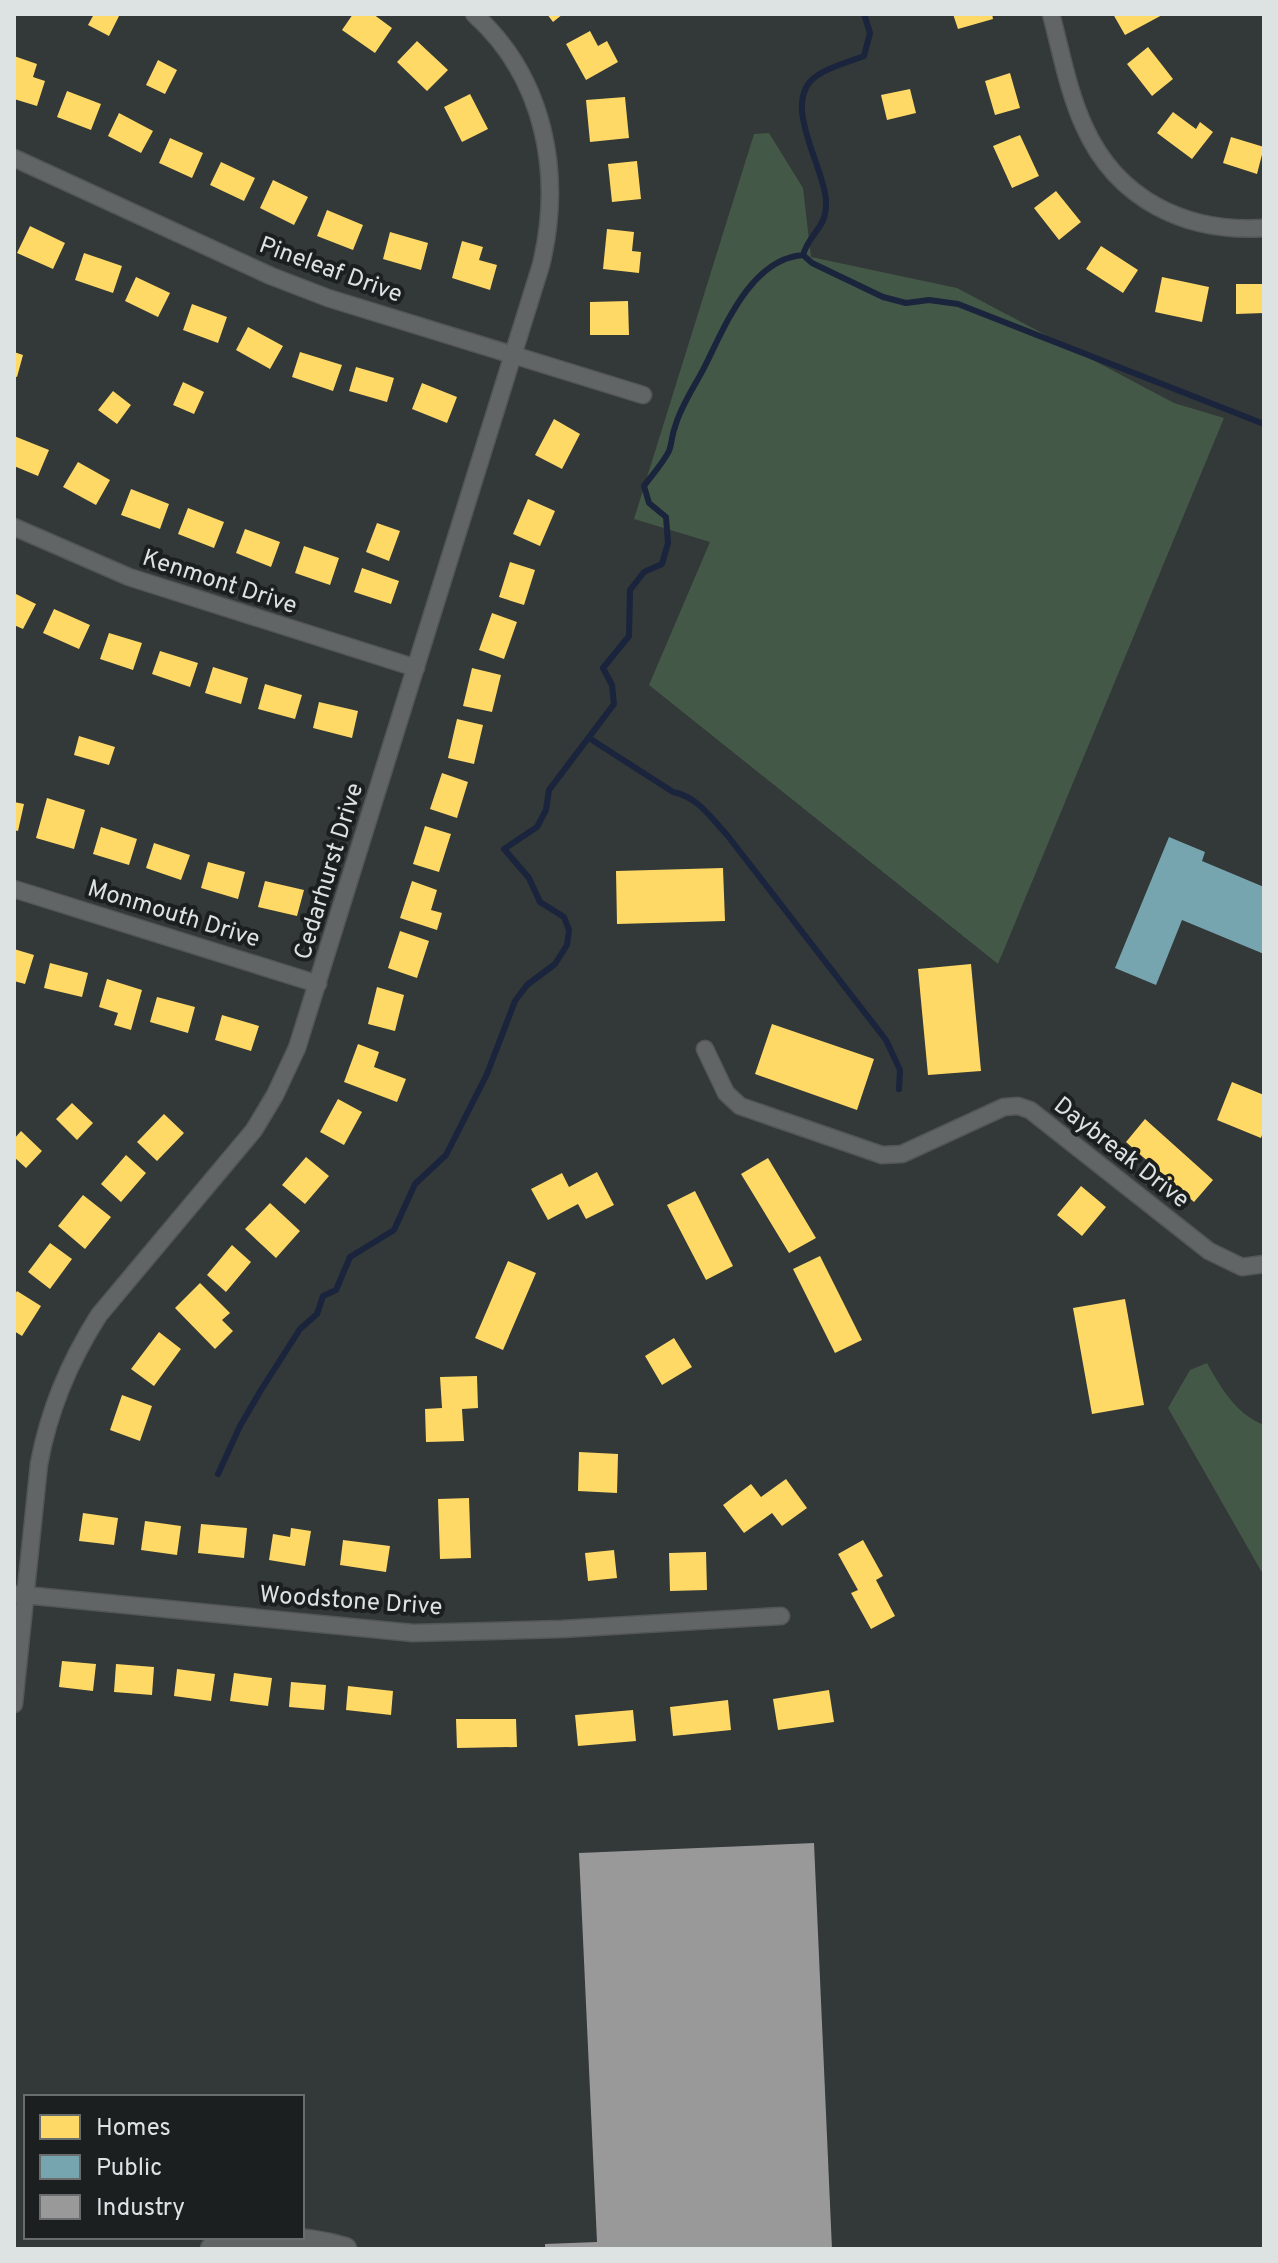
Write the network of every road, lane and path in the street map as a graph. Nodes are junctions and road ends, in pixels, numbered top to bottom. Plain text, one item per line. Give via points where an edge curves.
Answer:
1 (474, 14) edge
2 (1051, 14) edge
3 (14, 158) edge
4 (1264, 228) edge
5 (513, 355) junction
6 (643, 395) dead end
7 (14, 527) edge
8 (416, 668) junction
9 (14, 889) edge
10 (318, 984) junction
11 (705, 1049) dead end
12 (1264, 1264) edge
13 (20, 1595) edge
14 (781, 1616) dead end
15 (14, 1704) edge
16 (212, 2249) edge
17 (345, 2249) edge

1 - 5 street, Cedarhurst Drive via 517,65 536,106 549,156 547,239
2 - 4 street via 1083,124 1122,181 1150,203 1199,224
3 - 5 street, Pineleaf Drive via 271,276
5 - 6 street, Pineleaf Drive
5 - 8 street, Cedarhurst Drive
7 - 8 street, Kenmont Drive via 129,577
8 - 10 street, Cedarhurst Drive
9 - 10 street, Monmouth Drive
10 - 13 street, Cedarhurst Drive via 297,1048 254,1130 117,1290 70,1364 45,1434
11 - 12 street, Daybreak Drive via 726,1093 740,1106 882,1155 902,1154 1004,1107 1030,1110 1209,1251 1242,1267
13 - 14 street, Woodstone Drive via 413,1633
13 - 15 street, Cedarhurst Drive
16 - 17 street via 270,2239

